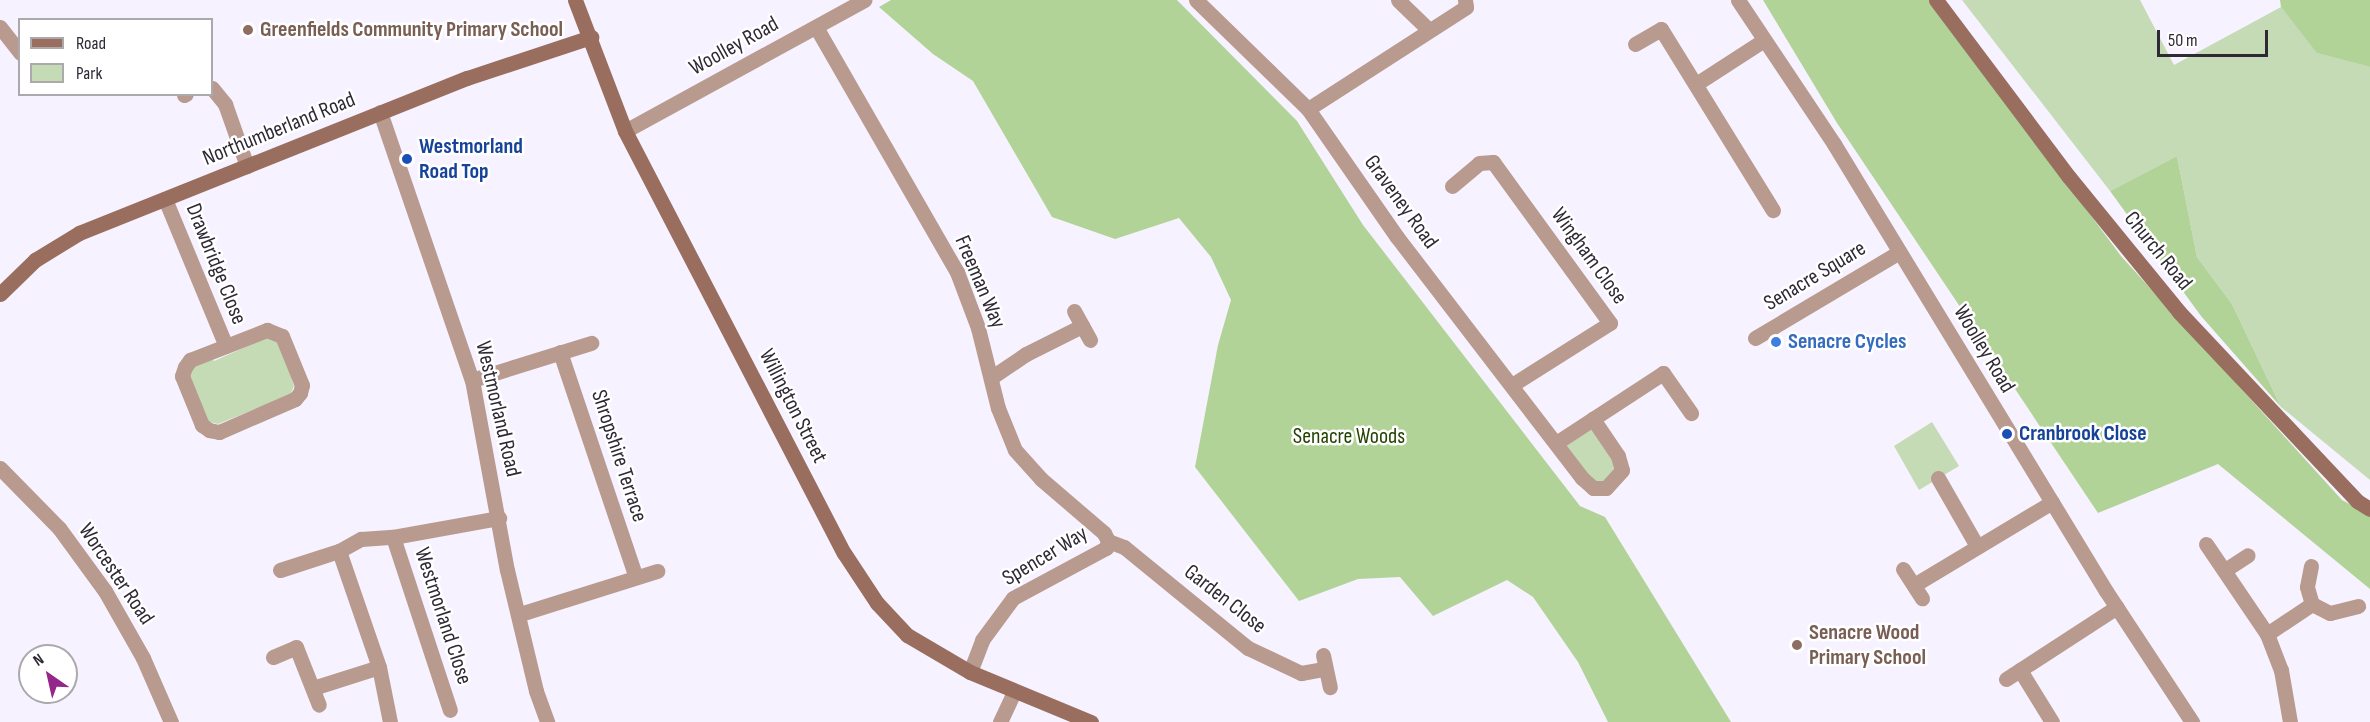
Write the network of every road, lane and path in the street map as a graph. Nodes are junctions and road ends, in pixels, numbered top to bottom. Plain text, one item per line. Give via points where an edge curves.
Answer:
1 (575, 0) edge
2 (864, 0) edge
3 (1196, 0) edge
4 (1398, 0) edge
5 (1465, 0) edge
6 (1738, 0) edge
7 (1936, 0) edge
8 (0, 27) edge
9 (816, 27) junction
10 (1429, 30) junction
11 (591, 37) junction
12 (1764, 40) junction
13 (1635, 44) dead end
14 (18, 50) edge
15 (1696, 84) junction
16 (213, 89) edge
17 (1308, 109) junction
18 (380, 112) junction
19 (625, 131) junction
20 (247, 166) junction
21 (1452, 186) dead end
22 (165, 199) junction
23 (1773, 210) dead end
24 (1899, 252) junction
25 (0, 294) edge
26 (1074, 312) dead end
27 (1082, 326) junction
28 (1755, 338) dead end
29 (1090, 340) dead end
30 (591, 343) dead end
31 (226, 346) junction
32 (560, 352) junction
33 (992, 376) junction
34 (472, 380) junction
35 (1512, 385) junction
36 (1691, 413) dead end
37 (1593, 419) junction
38 (1556, 443) junction
39 (0, 468) edge
40 (1938, 478) dead end
41 (2052, 502) junction
42 (2370, 509) edge
43 (499, 518) junction
44 (393, 537) junction
45 (1108, 541) junction
46 (2206, 544) dead end
47 (1977, 546) junction
48 (339, 551) junction
49 (2248, 555) dead end
50 (2311, 566) dead end
51 (1903, 569) dead end
52 (280, 570) dead end
53 (2225, 570) junction
54 (657, 571) dead end
55 (634, 575) junction
56 (2312, 604) junction
57 (2358, 606) dead end
58 (2117, 607) junction
59 (520, 614) junction
60 (2267, 634) junction
61 (273, 657) dead end
62 (379, 667) junction
63 (2020, 670) junction
64 (970, 672) junction
65 (2006, 679) dead end
66 (1330, 687) dead end
67 (313, 688) junction
68 (1014, 692) junction
69 (319, 705) dead end
70 (450, 710) dead end
71 (171, 722) edge
72 (390, 722) edge
73 (547, 722) edge
74 (1000, 722) edge
75 (1091, 722) edge
76 (2052, 722) edge
77 (2192, 722) edge
78 (2290, 722) edge

1 - 11 street, Willington Street
2 - 9 street, Woolley Road
3 - 17 street, Graveney Road
4 - 10 street
5 - 10 street via 1466,7
6 - 12 street, Woolley Road
7 - 42 street, Church Road via 2069,177 2179,312 2357,501
8 - 14 street
9 - 19 street, Woolley Road
9 - 33 street, Freeman Way via 957,272
10 - 17 street
11 - 18 street, Northumberland Road
11 - 19 street, Willington Street
12 - 15 street
12 - 24 street, Woolley Road via 1834,144
13 - 15 street via 1661,29
15 - 23 street
16 - 20 street via 225,104
17 - 35 street, Graveney Road via 1397,237
18 - 20 street, Northumberland Road
18 - 34 street, Westmorland Road
19 - 64 street, Willington Street via 844,553 877,603 907,635
20 - 22 street, Northumberland Road
21 - 35 street, Wingham Close via 1479,163 1493,162 1610,323
22 - 25 street, Northumberland Road via 79,232 35,260
22 - 31 street, Drawbridge Close
24 - 28 street, Senacre Square
24 - 41 street, Woolley Road
26 - 27 street
27 - 29 street
27 - 33 street
30 - 32 street
31 - 31 street, Drawbridge Close via 267,330 276,331 282,336 302,385 300,393 295,399 219,432 209,430 202,425 182,376 190,360
32 - 34 street
32 - 55 street, Shropshire Terrace
33 - 45 street, Freeman Way via 998,408 1015,450 1041,480 1104,533
34 - 43 street, Westmorland Road
35 - 38 street, Graveney Road
36 - 37 street via 1664,373
37 - 38 street
37 - 38 street, Graveney Road via 1618,456 1622,470 1606,488 1593,488
39 - 71 street, Worcester Road via 59,528 105,591 143,658
40 - 47 street
41 - 47 street
41 - 58 street, Woolley Road
43 - 44 street, Westmorland Close
43 - 59 street, Westmorland Road via 507,570
44 - 48 street, Westmorland Close via 361,539
44 - 70 street, Westmorland Close
45 - 64 street, Spencer Way via 1106,548 1013,598 982,639
45 - 66 street, Garden Close via 1124,546 1215,623 1277,665 1301,673 1323,662
46 - 53 street
47 - 51 street via 1918,591
48 - 52 street, Westmorland Close
48 - 62 street
49 - 53 street
50 - 56 street via 2307,587
53 - 60 street
54 - 55 street
55 - 59 street
56 - 57 street via 2330,613
56 - 60 street
58 - 63 street
58 - 77 street, Woolley Road
59 - 73 street, Westmorland Road via 536,691
60 - 78 street via 2281,670
61 - 67 street via 296,647
62 - 67 street
62 - 72 street
63 - 65 street
63 - 76 street
64 - 68 street, Willington Street
67 - 69 street
68 - 74 street
68 - 75 street, Willington Street

